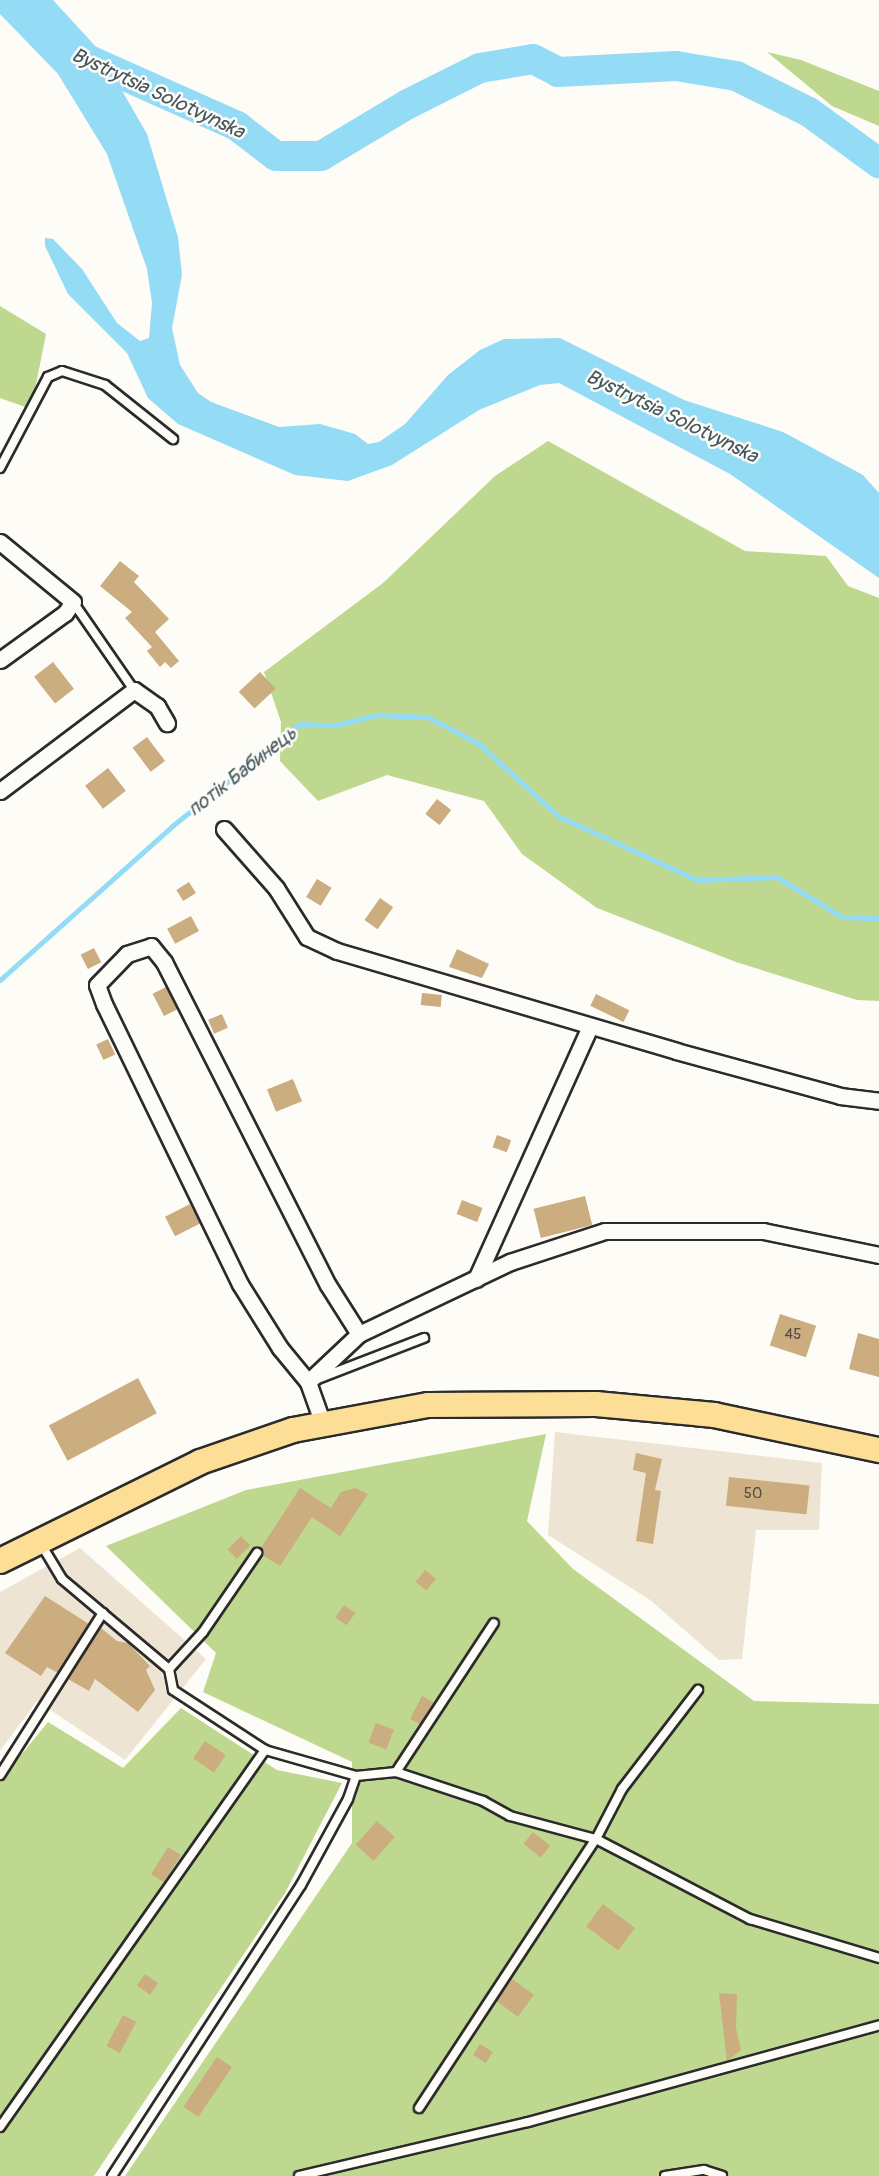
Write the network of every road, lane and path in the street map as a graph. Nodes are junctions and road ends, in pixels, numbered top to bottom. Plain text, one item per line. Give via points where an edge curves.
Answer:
1 (173, 439) dead end
2 (0, 468) edge
3 (0, 542) edge
4 (73, 602) junction
5 (0, 660) edge
6 (134, 690) junction
7 (167, 723) dead end
8 (0, 791) edge
9 (224, 829) dead end
10 (590, 1027) junction
11 (879, 1101) edge
12 (879, 1255) edge
13 (476, 1279) junction
14 (359, 1334) junction
15 (424, 1338) dead end
16 (308, 1382) junction
17 (323, 1424) junction
18 (879, 1450) edge
19 (38, 1539) junction
20 (257, 1552) dead end
21 (0, 1561) edge
22 (103, 1613) junction
23 (494, 1623) dead end
24 (169, 1669) junction
25 (698, 1690) dead end
26 (265, 1750) junction
27 (396, 1772) junction
28 (0, 1775) edge
29 (356, 1776) junction
30 (596, 1839) junction
31 (879, 1958) edge
32 (879, 2025) edge
33 (419, 2108) dead end
34 (0, 2127) edge
35 (112, 2176) edge
36 (299, 2176) edge
37 (665, 2176) edge
38 (722, 2176) edge

1 - 2 lane via 105,385 62,371 48,377
3 - 4 street
4 - 5 street via 65,614
4 - 6 lane
6 - 7 street via 157,706
6 - 8 street
9 - 10 street via 276,888 307,937 405,975 551,1012
10 - 11 street via 840,1096
10 - 13 street
12 - 13 street via 763,1231 605,1232 510,1262
13 - 14 street
14 - 16 street
14 - 16 street via 328,1285 164,962 151,946 127,954 97,985 104,1004 240,1284 280,1348
15 - 16 lane via 360,1366
16 - 17 street
17 - 18 main road via 428,1405 596,1404 714,1415
17 - 19 main road via 200,1462
19 - 21 main road
19 - 22 lane via 62,1579
20 - 24 lane via 203,1632
22 - 24 lane
22 - 28 lane
23 - 27 lane
24 - 26 lane via 173,1690
25 - 30 lane via 622,1789
26 - 29 lane
26 - 34 lane
27 - 29 lane
27 - 30 lane via 483,1801 510,1816
29 - 35 lane via 348,1799 301,1886
30 - 31 lane via 750,1919
30 - 33 lane
32 - 36 lane via 506,2127
37 - 38 lane via 704,2170

